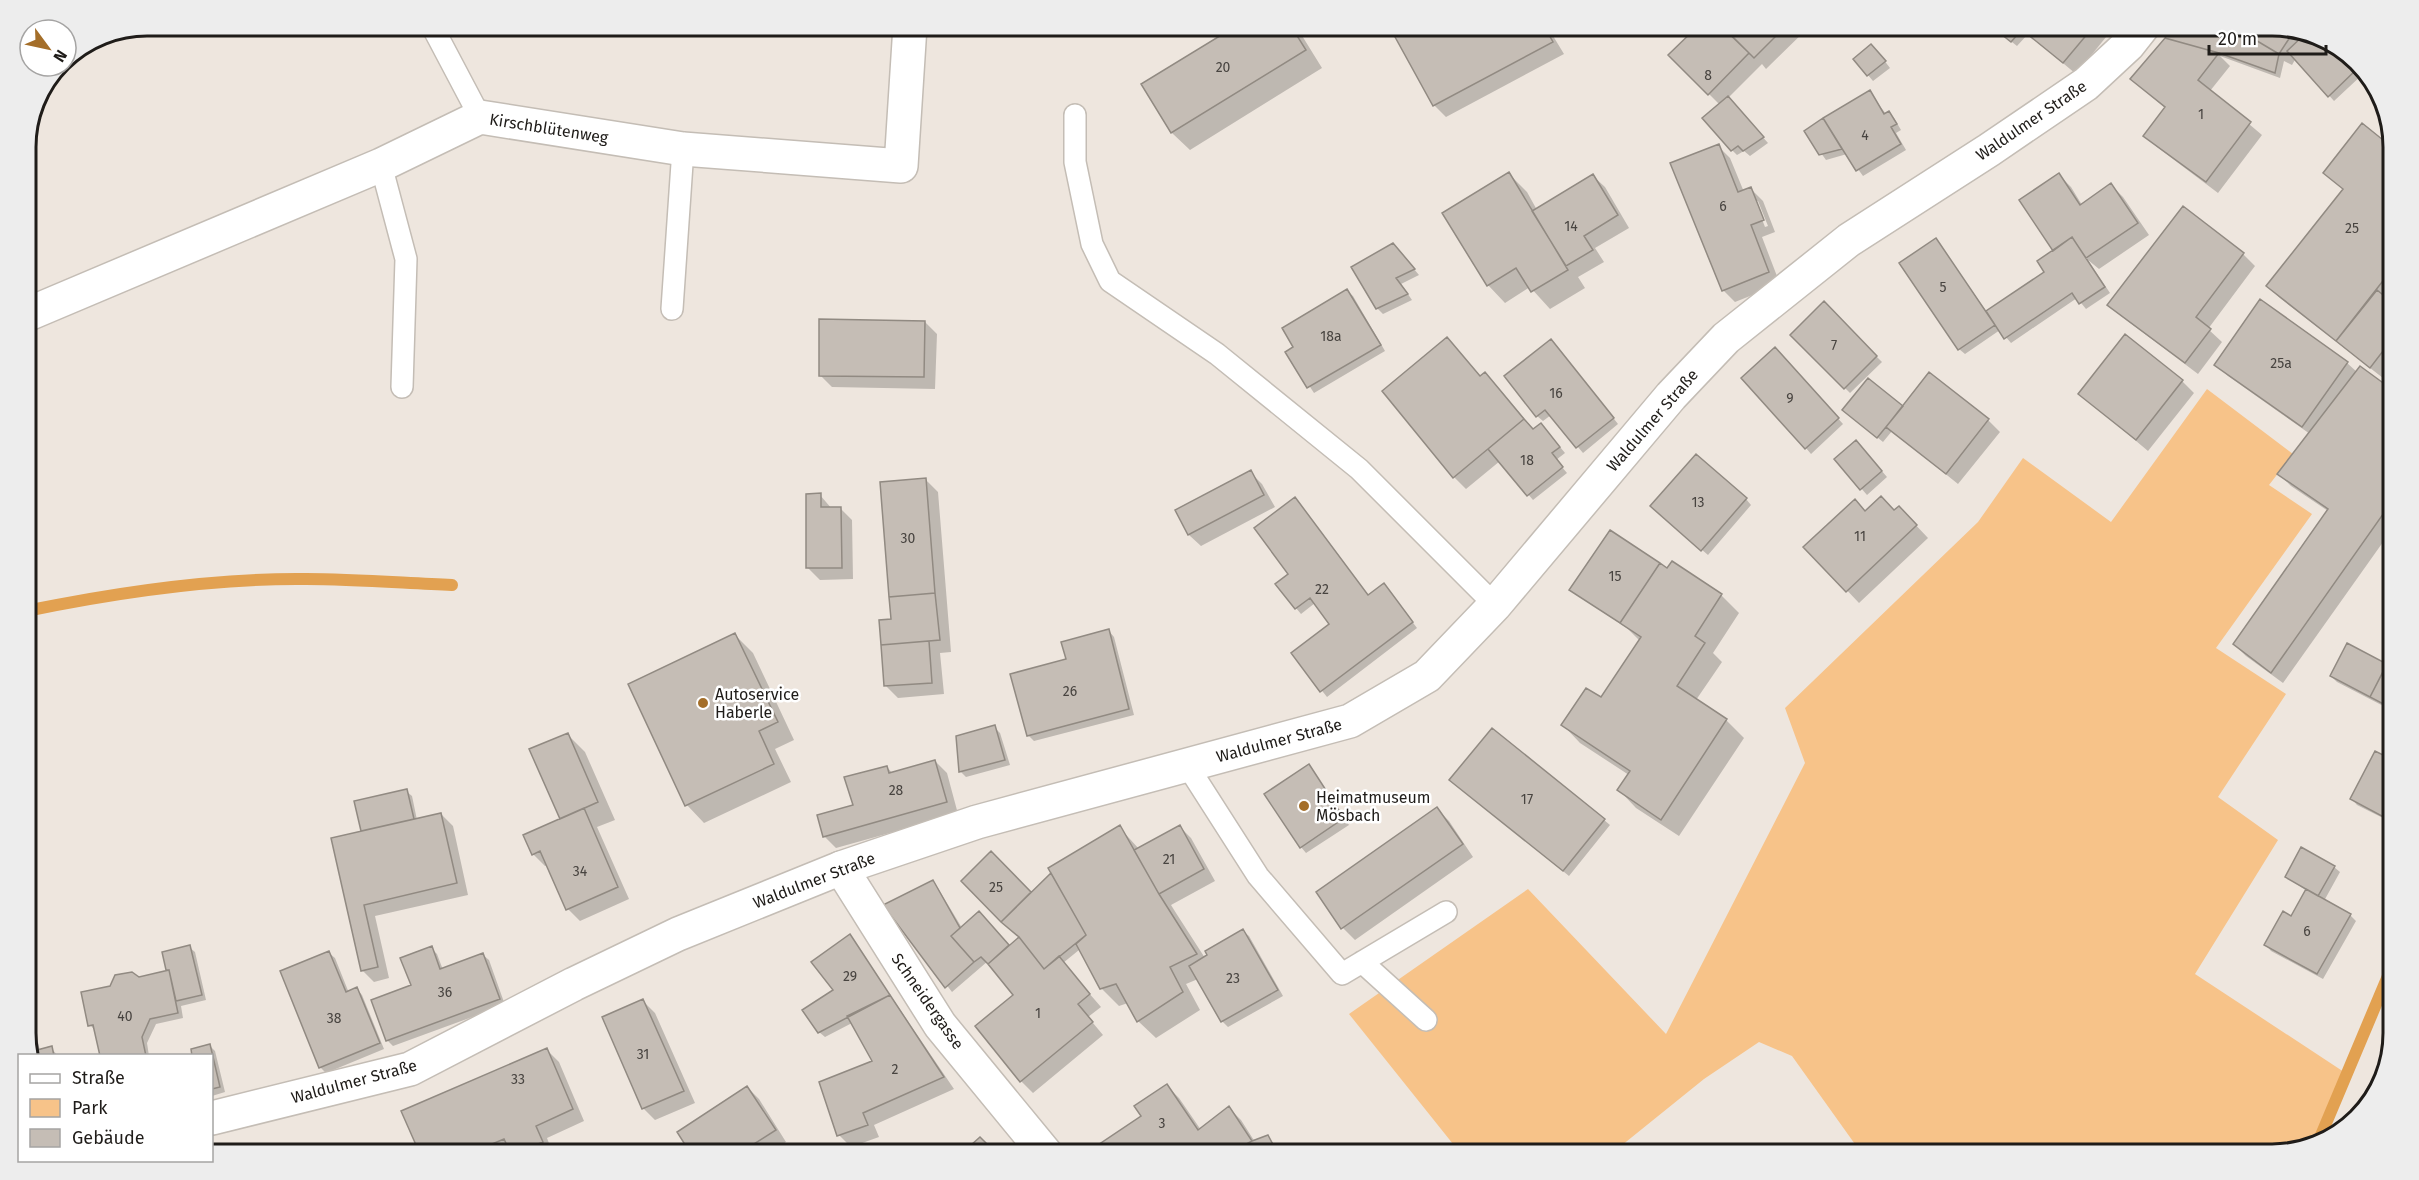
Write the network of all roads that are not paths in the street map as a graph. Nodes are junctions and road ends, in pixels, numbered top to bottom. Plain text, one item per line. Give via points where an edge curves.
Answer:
1 (437, 36) edge
2 (909, 36) edge
3 (2135, 36) edge
4 (1075, 115) dead end
5 (480, 117) junction
6 (683, 149) junction
7 (381, 165) junction
8 (672, 309) dead end
9 (36, 311) edge
10 (402, 387) dead end
11 (1496, 605) junction
12 (1187, 765) junction
13 (841, 868) junction
14 (1446, 912) dead end
15 (1362, 962) junction
16 (1426, 1020) dead end
17 (213, 1118) edge
18 (1037, 1144) edge

1 - 5 lane
2 - 6 street, Kirschblütenweg via 901,166
3 - 11 street, Waldulmer Straße via 2086,84 1849,240 1726,338 1671,396
4 - 11 lane via 1075,162 1092,244 1110,281 1217,354 1359,469
5 - 6 street, Kirschblütenweg
5 - 7 street, Kirschblütenweg
6 - 8 lane
7 - 9 street, Kirschblütenweg
7 - 10 lane via 406,259
11 - 12 street, Waldulmer Straße via 1427,676 1350,722
12 - 13 street, Waldulmer Straße via 977,822
12 - 15 lane via 1258,876 1342,974
13 - 17 street, Waldulmer Straße via 678,934 410,1069
13 - 18 street, Schneidergasse via 940,1025
14 - 15 lane
15 - 16 lane

